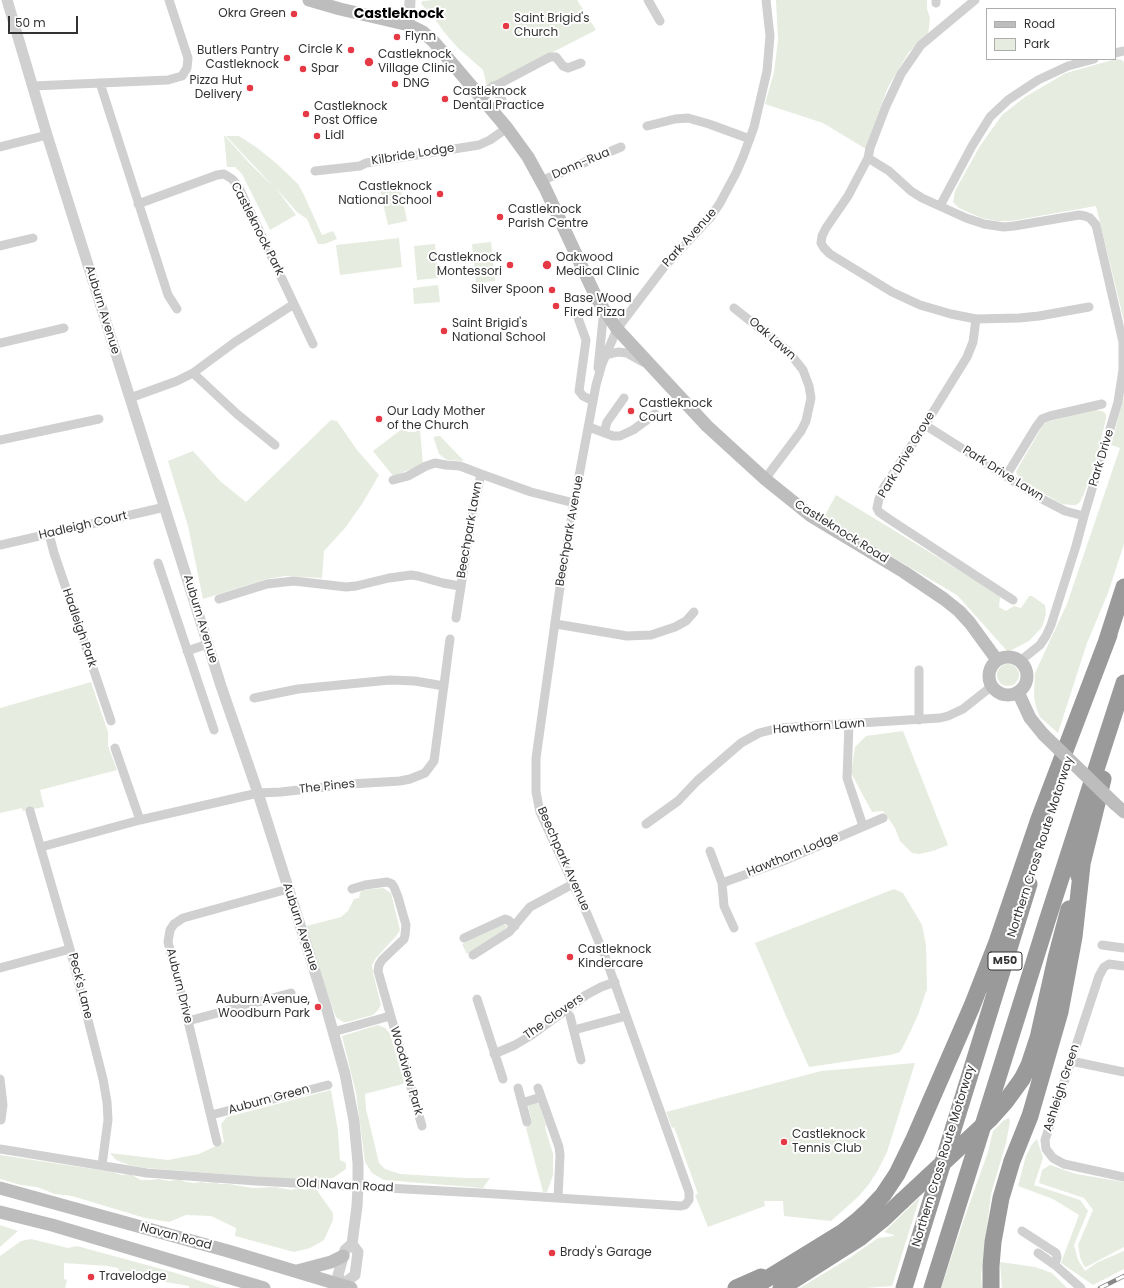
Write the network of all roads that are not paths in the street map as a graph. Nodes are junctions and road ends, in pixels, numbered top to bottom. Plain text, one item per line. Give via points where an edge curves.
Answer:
1 (8, 0) edge
2 (169, 0) edge
3 (309, 0) edge
4 (410, 0) edge
5 (648, 0) edge
6 (766, 0) edge
7 (975, 0) edge
8 (660, 21) dead end
9 (409, 24) junction
10 (1090, 60) edge
11 (580, 63) dead end
12 (100, 82) junction
13 (33, 86) junction
14 (493, 86) junction
15 (478, 95) junction
16 (502, 100) dead end
17 (647, 126) dead end
18 (507, 128) junction
19 (47, 135) junction
20 (750, 139) junction
21 (0, 147) edge
22 (621, 147) dead end
23 (868, 158) junction
24 (315, 171) dead end
25 (541, 180) junction
26 (138, 204) junction
27 (940, 206) junction
28 (33, 238) dead end
29 (0, 246) edge
30 (294, 304) junction
31 (1089, 307) dead end
32 (602, 308) junction
33 (734, 308) dead end
34 (177, 309) dead end
35 (577, 315) dead end
36 (976, 320) junction
37 (64, 328) dead end
38 (617, 329) junction
39 (0, 343) edge
40 (312, 344) dead end
41 (606, 355) junction
42 (193, 373) junction
43 (660, 375) junction
44 (596, 385) junction
45 (130, 398) junction
46 (624, 398) dead end
47 (593, 401) junction
48 (1102, 404) dead end
49 (655, 414) dead end
50 (99, 419) dead end
51 (925, 425) junction
52 (588, 427) junction
53 (604, 433) junction
54 (0, 440) edge
55 (275, 445) dead end
56 (481, 474) junction
57 (1006, 476) junction
58 (765, 479) junction
59 (393, 480) dead end
60 (574, 503) junction
61 (165, 506) junction
62 (1084, 516) junction
63 (49, 534) junction
64 (0, 545) edge
65 (158, 563) dead end
66 (460, 586) junction
67 (1124, 587) edge
68 (219, 599) dead end
69 (1013, 600) dead end
70 (694, 612) dead end
71 (456, 618) dead end
72 (556, 624) junction
73 (1109, 635) junction
74 (450, 639) dead end
75 (208, 644) junction
76 (187, 651) junction
77 (997, 660) junction
78 (1020, 661) junction
79 (919, 670) dead end
80 (1124, 683) edge
81 (444, 686) junction
82 (992, 686) junction
83 (1018, 692) junction
84 (1124, 696) edge
85 (254, 698) dead end
86 (918, 720) junction
87 (111, 721) dead end
88 (849, 724) junction
89 (214, 730) dead end
90 (115, 748) dead end
91 (258, 792) junction
92 (1120, 808) edge
93 (30, 811) dead end
94 (883, 818) dead end
95 (140, 820) junction
96 (646, 824) dead end
97 (863, 826) junction
98 (41, 847) junction
99 (710, 851) dead end
100 (1082, 865) junction
101 (722, 883) junction
102 (573, 884) junction
103 (288, 889) junction
104 (352, 889) dead end
105 (515, 926) junction
106 (734, 928) dead end
107 (464, 938) dead end
108 (1102, 945) dead end
109 (1124, 948) edge
110 (70, 949) junction
111 (473, 955) dead end
112 (1124, 966) edge
113 (0, 968) edge
114 (615, 982) junction
115 (291, 993) dead end
116 (477, 998) dead end
117 (390, 1016) junction
118 (570, 1016) dead end
119 (626, 1016) junction
120 (188, 1021) junction
121 (574, 1030) junction
122 (333, 1032) junction
123 (494, 1054) junction
124 (582, 1060) dead end
125 (1071, 1061) junction
126 (1124, 1072) edge
127 (0, 1079) edge
128 (503, 1079) dead end
129 (328, 1085) dead end
130 (518, 1088) dead end
131 (522, 1102) junction
132 (211, 1115) junction
133 (1, 1120) dead end
134 (527, 1122) dead end
135 (422, 1126) dead end
136 (217, 1142) dead end
137 (0, 1149) edge
138 (102, 1165) junction
139 (1124, 1177) edge
140 (358, 1187) junction
141 (0, 1188) edge
142 (558, 1198) junction
143 (690, 1200) joint
144 (0, 1212) edge
145 (1022, 1231) dead end
146 (352, 1244) junction
147 (1038, 1253) dead end
148 (343, 1256) junction
149 (1055, 1265) junction
150 (784, 1268) junction
151 (297, 1271) junction
152 (345, 1287) edge
153 (264, 1288) edge
154 (736, 1288) edge
155 (752, 1288) edge
156 (781, 1288) edge
157 (904, 1288) edge
158 (932, 1288) edge
159 (991, 1288) edge
160 (1081, 1288) edge

1 - 13 street, Auburn Avenue
2 - 12 street via 188,58 187,68 182,76 168,80
3 - 9 main road, Castleknock Road
4 - 9 street
5 - 8 street
6 - 20 street, Park Avenue via 769,54
7 - 23 street via 921,45 901,74 886,106
9 - 15 main road, Castleknock Road via 434,42
10 - 27 street via 1068,66 1038,80 1008,100 990,117
11 - 14 street via 566,67 554,56
12 - 13 street
12 - 26 street
13 - 19 street, Auburn Avenue
14 - 15 street
14 - 16 street
15 - 18 main road, Castleknock Road
17 - 20 street via 688,118
18 - 24 street, Kilbride Lodge via 479,145 360,166
18 - 25 main road, Castleknock Road
19 - 21 street
19 - 45 street, Auburn Avenue
20 - 38 street, Park Avenue via 736,173 715,211 660,272
22 - 25 street, Donn-Rua
23 - 27 street via 889,171 916,194
23 - 36 street via 848,196 822,236 824,248 834,257 906,299
25 - 32 main road, Castleknock Road
26 - 30 street, Castleknock Park via 217,175 224,174 232,178
26 - 34 street via 168,295
27 - 62 street, Park Drive via 984,224 1004,227 1079,216 1090,218 1096,225 1123,342 1123,370 1118,402
28 - 29 street
30 - 40 street, Castleknock Park
30 - 42 street
31 - 36 street via 1038,317
32 - 38 main road, Castleknock Road
32 - 44 street, Beechpark Avenue
33 - 58 street, Oak Lawn via 788,351 803,370 810,386 810,404 806,421
35 - 47 street via 586,340 579,391
36 - 51 street, Park Drive Grove via 967,357
37 - 39 street
38 - 41 street, Beechpark Avenue
38 - 43 main road, Castleknock Road
41 - 43 street via 627,353
41 - 44 street, Beechpark Avenue
42 - 45 street
42 - 55 street
43 - 58 main road, Castleknock Road via 707,426
44 - 47 street, Beechpark Avenue
45 - 61 street, Auburn Avenue
46 - 53 street via 607,422
47 - 52 street, Beechpark Avenue
48 - 57 street via 1042,419
49 - 53 street via 627,434 617,436
50 - 54 street
51 - 57 street, Park Drive Lawn
51 - 69 street, Park Drive Grove via 883,490 878,506 879,512
52 - 53 street
52 - 60 street, Beechpark Avenue
56 - 59 street, Beechpark Lawn via 460,466 435,463
56 - 60 street, Beechpark Lawn via 531,492
56 - 66 street, Beechpark Lawn
57 - 62 street, Park Drive Lawn via 1059,508
58 - 77 main road, Castleknock Road via 806,512 944,599 970,623
60 - 72 street, Beechpark Avenue
61 - 63 street, Hadleigh Court
61 - 75 street, Auburn Avenue
62 - 78 street, Park Drive via 1049,631 1040,645
63 - 64 street, Hadleigh Court
63 - 87 street, Hadleigh Park
65 - 76 street
66 - 68 street, Beechpark Lawn via 411,575 346,587 284,581
66 - 71 street, Beechpark Lawn
67 - 73 highway, M50
70 - 72 street via 686,621 675,627 651,634 627,636
72 - 102 street, Beechpark Avenue via 536,758 536,787 542,818
73 - 150 highway via 1039,819 994,950 906,1157 890,1186 869,1210 843,1232
73 - 157 highway, Northern Cross Route Motorway / M50
74 - 81 street, The Pines
75 - 76 street
75 - 91 street, Auburn Avenue
76 - 89 street
77 - 78 main road via 1009,657
77 - 82 main road via 989,672
78 - 83 main road via 1027,674 1026,681
79 - 86 street
80 - 158 highway, M50
81 - 85 street via 390,680 298,689
81 - 91 street, The Pines via 434,761 425,773 400,781
82 - 83 main road via 1004,694
82 - 86 street, Hawthorn Lawn via 963,709 948,716
83 - 92 main road, bridge via 1030,718 1043,734
84 - 100 highway
86 - 88 street, Hawthorn Lawn
88 - 96 street, Hawthorn Lawn via 779,728 759,733 741,743 678,801
88 - 97 street via 847,778
90 - 95 street
91 - 95 street, The Pines
91 - 103 street, Auburn Avenue
93 - 98 street, Peck's Lane
94 - 97 street, Hawthorn Lodge
95 - 98 street, The Pines
97 - 101 street, Hawthorn Lodge via 783,861
98 - 110 street, Peck's Lane
99 - 101 street
100 - 156 highway, bridge via 1064,926 1038,1038 1022,1079 990,1119 882,1220 861,1237
100 - 159 highway via 1074,936 1060,1012 1030,1116 1001,1198 993,1242
101 - 106 street via 724,906
102 - 105 street via 530,907
102 - 114 street, Beechpark Avenue
103 - 120 street, Auburn Drive via 183,918 172,926 168,942
103 - 122 street, Auburn Avenue
104 - 117 street, Woodview Park via 387,882 394,886 398,897 406,925 406,935 382,960 378,971
105 - 107 street via 505,919
105 - 111 street
108 - 109 street
110 - 113 street
110 - 138 street, Peck's Lane via 107,1102 108,1120
112 - 125 street, Ashleigh Green via 1109,964 1104,967
114 - 119 street, Beechpark Avenue
114 - 123 street, The Clovers via 586,995 530,1036
115 - 120 street
116 - 123 street
117 - 122 street, Woodview Park
117 - 135 street, Woodview Park
118 - 121 street
119 - 121 street
119 - 143 street, Beechpark Avenue
120 - 132 street, Auburn Drive
121 - 124 street
122 - 140 street, Auburn Avenue via 351,1100
123 - 128 street
125 - 126 street
125 - 139 street, Ashleigh Green via 1045,1140 1046,1149 1052,1158 1064,1164
127 - 133 street via 3,1105
129 - 132 street, Auburn Green
130 - 131 street
131 - 134 street
131 - 142 street via 539,1093 559,1147
132 - 136 street, Auburn Drive
137 - 138 street, Old Navan Road
138 - 140 street, Old Navan Road via 147,1172
140 - 142 street, Old Navan Road
140 - 146 street, Auburn Avenue
141 - 151 main road, Navan Road
142 - 143 street, Old Navan Road via 681,1206
144 - 153 main road, Navan Road
145 - 149 street via 1056,1253
146 - 148 street, Auburn Avenue
146 - 152 street, Auburn Avenue via 358,1252 355,1275
147 - 149 street
148 - 151 main road
148 - 152 street, Auburn Avenue via 338,1275
149 - 160 street
150 - 154 highway
150 - 155 highway
151 - 152 main road, Navan Road

